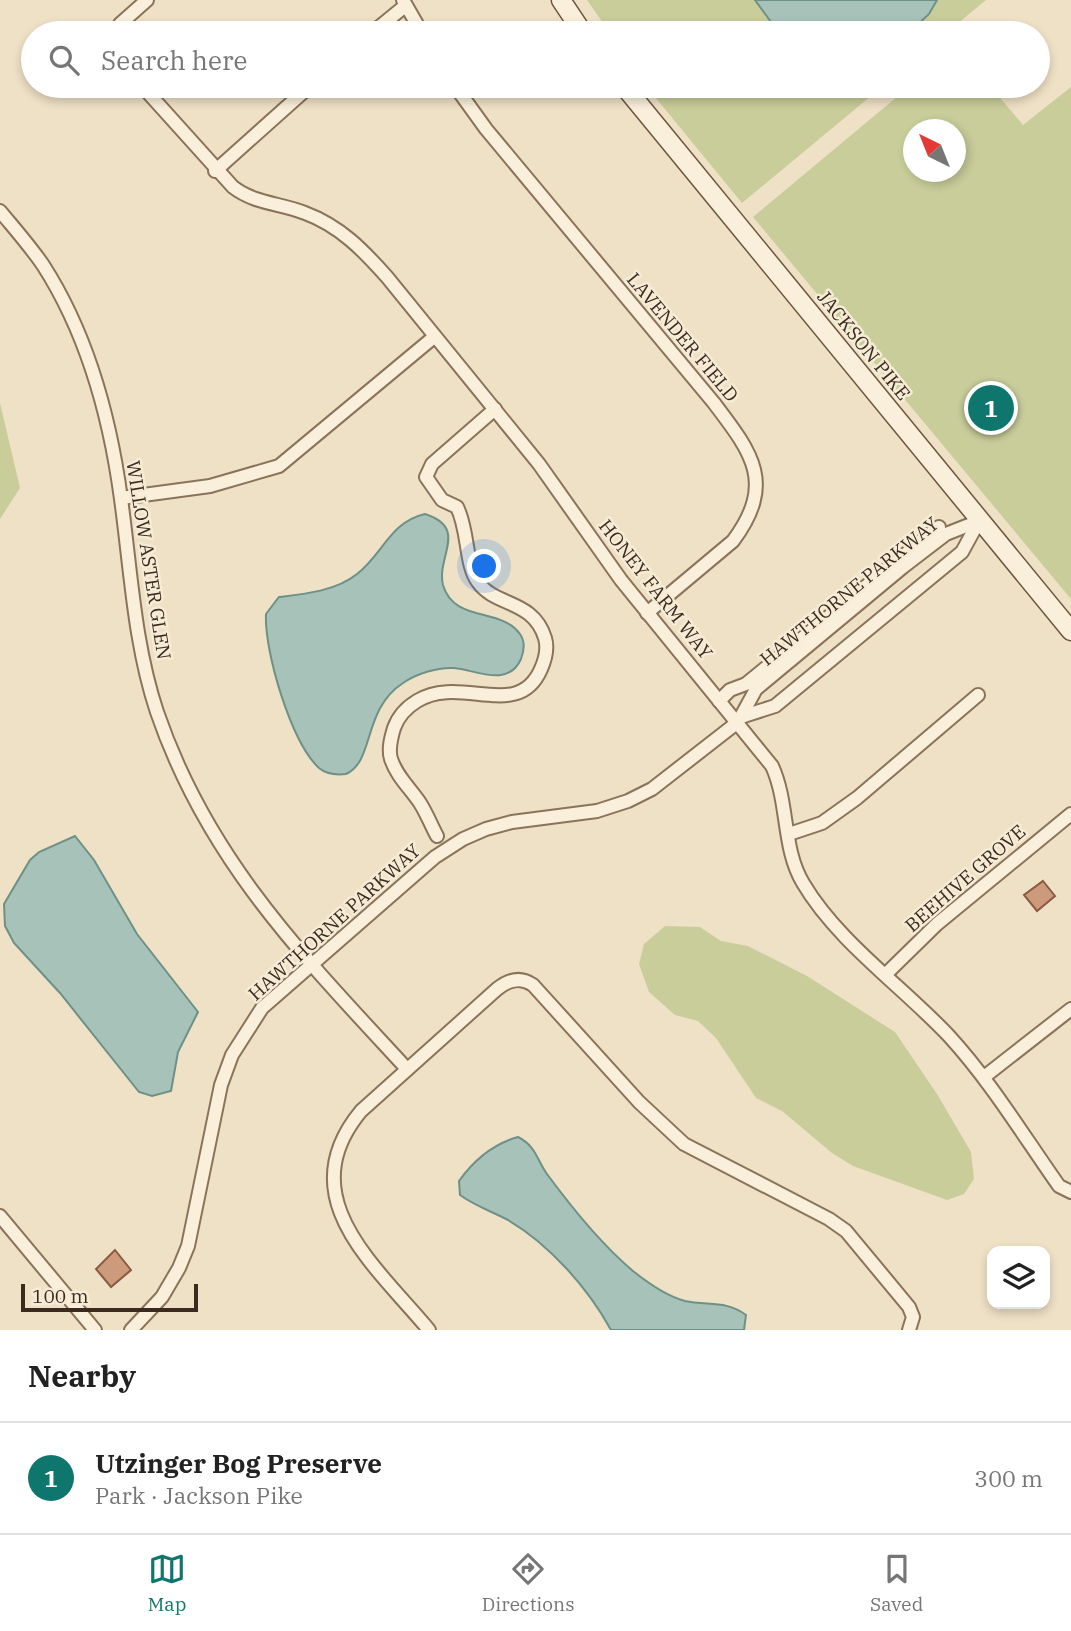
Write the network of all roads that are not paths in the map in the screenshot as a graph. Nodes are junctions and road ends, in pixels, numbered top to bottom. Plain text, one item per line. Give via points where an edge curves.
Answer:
1 (147, 0) edge
2 (561, 0) edge
3 (404, 3) edge
4 (123, 21) edge
5 (385, 21) edge
6 (415, 21) edge
7 (575, 21) edge
8 (152, 98) edge
9 (297, 98) edge
10 (464, 98) edge
11 (634, 98) edge
12 (215, 171) junction
13 (0, 211) edge
14 (434, 337) junction
15 (495, 409) junction
16 (121, 498) junction
17 (979, 521) junction
18 (939, 527) dead end
19 (647, 614) junction
20 (1071, 631) edge
21 (978, 695) dead end
22 (719, 701) junction
23 (741, 719) junction
24 (1071, 814) edge
25 (789, 834) junction
26 (437, 836) dead end
27 (313, 965) junction
28 (886, 974) junction
29 (1071, 1009) edge
30 (407, 1069) junction
31 (984, 1077) junction
32 (1071, 1192) edge
33 (0, 1216) edge
34 (95, 1330) edge
35 (131, 1330) edge
36 (429, 1330) edge
37 (909, 1330) edge

1 - 4 street
2 - 7 main road
3 - 5 street
3 - 6 street
8 - 12 street, HONEY FARM WAY
9 - 12 street
10 - 19 street, LAVENDER FIELD via 749,450 757,484 744,526 733,541
11 - 17 main road, JACKSON PIKE
12 - 14 street, HONEY FARM WAY via 247,198 303,212 345,234
13 - 16 street, WILLOW ASTER GLEN via 42,263 87,355 100,393
14 - 15 street, HONEY FARM WAY
14 - 16 street via 279,466 209,486
15 - 19 street, HONEY FARM WAY
15 - 26 street via 432,464 426,477 443,500 457,507 468,539 469,565 478,584 517,604 534,619 545,639 545,656 527,688 512,695 450,690 427,695 409,706 396,722 390,757
16 - 27 street, WILLOW ASTER GLEN via 142,656 178,766 236,872
17 - 20 main road, JACKSON PIKE
17 - 23 street, HAWTHORNE PARKWAY via 961,552 775,706
17 - 23 street, HAWTHORNE PARKWAY via 946,534 903,567 756,690
18 - 22 street
19 - 22 street, HONEY FARM WAY
21 - 25 street via 858,799 822,823
22 - 23 street, HONEY FARM WAY
23 - 25 street, HONEY FARM WAY via 779,782
23 - 27 street, HAWTHORNE PARKWAY via 652,789 628,802 597,811 512,822 463,839 435,857
24 - 28 street, BEEHIVE GROVE via 937,924
25 - 28 street, HONEY FARM WAY via 795,865 813,899
27 - 30 street, WILLOW ASTER GLEN
27 - 35 street, HAWTHORNE PARKWAY via 262,1009 232,1055 221,1085 188,1246 162,1297
28 - 31 street, HONEY FARM WAY
29 - 31 street
30 - 36 street via 346,1131 333,1167 334,1195 353,1238
30 - 37 street via 504,983 527,981 684,1144 846,1231 909,1307 913,1318
31 - 32 street, HONEY FARM WAY via 1059,1186
33 - 34 street

